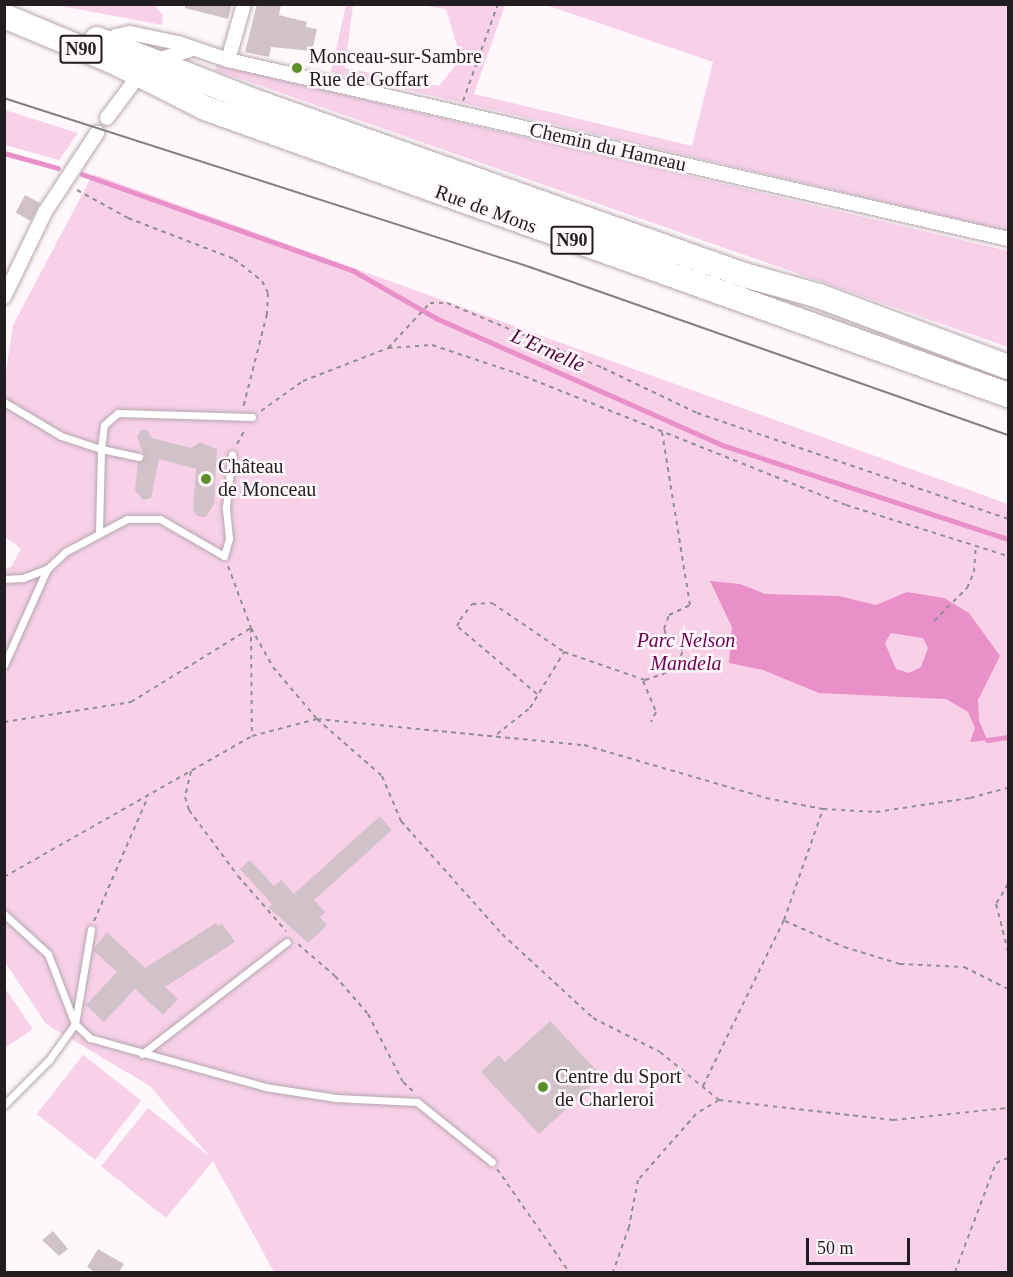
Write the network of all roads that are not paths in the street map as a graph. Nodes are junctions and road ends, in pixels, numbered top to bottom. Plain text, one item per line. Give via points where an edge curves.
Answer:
1 (18, 4) edge
2 (244, 4) edge
3 (4, 16) edge
4 (108, 44) junction
5 (189, 50) junction
6 (208, 54) junction
7 (228, 60) junction
8 (148, 67) junction
9 (203, 79) junction
10 (107, 118) dead end
11 (97, 133) dead end
12 (1008, 239) edge
13 (4, 297) edge
14 (1008, 367) edge
15 (1008, 395) edge
16 (4, 402) edge
17 (252, 417) road end
18 (101, 449) junction
19 (232, 454) road end
20 (139, 457) dead end
21 (99, 532) junction
22 (46, 569) junction
23 (4, 579) edge
24 (4, 665) edge
25 (4, 914) edge
26 (91, 929) road end
27 (287, 942) dead end
28 (75, 1023) junction
29 (142, 1054) junction
30 (4, 1105) edge
31 (492, 1162) road end

1 - 4 highway, Rue de Mons / N90
2 - 7 street
3 - 8 highway, Rue de Mons / N90
4 - 5 street, Chemin du Hameau via 116,36 130,33 178,43
4 - 8 highway, Rue de Mons / N90
5 - 6 street, Chemin du Hameau
5 - 8 street, Chemin du Hameau
6 - 7 street, Chemin du Hameau
6 - 9 street
7 - 12 street, Chemin du Hameau
8 - 9 highway, Rue de Mons / N90
8 - 10 street
8 - 15 highway, Rue de Mons / N90 via 205,108
9 - 14 highway, Rue de Mons / N90 via 288,113 744,275 819,296
11 - 13 street via 63,180
16 - 18 lane via 61,436
17 - 18 lane via 118,412 104,425
18 - 20 lane
18 - 21 lane
19 - 21 lane via 226,507 229,538 224,556 160,519 127,519
21 - 22 lane via 65,552
22 - 23 lane via 23,578
22 - 24 lane
25 - 28 lane via 48,954
26 - 28 lane
27 - 29 lane
28 - 29 lane via 90,1038
28 - 30 lane via 49,1060
29 - 31 lane via 265,1087 336,1098 417,1102

